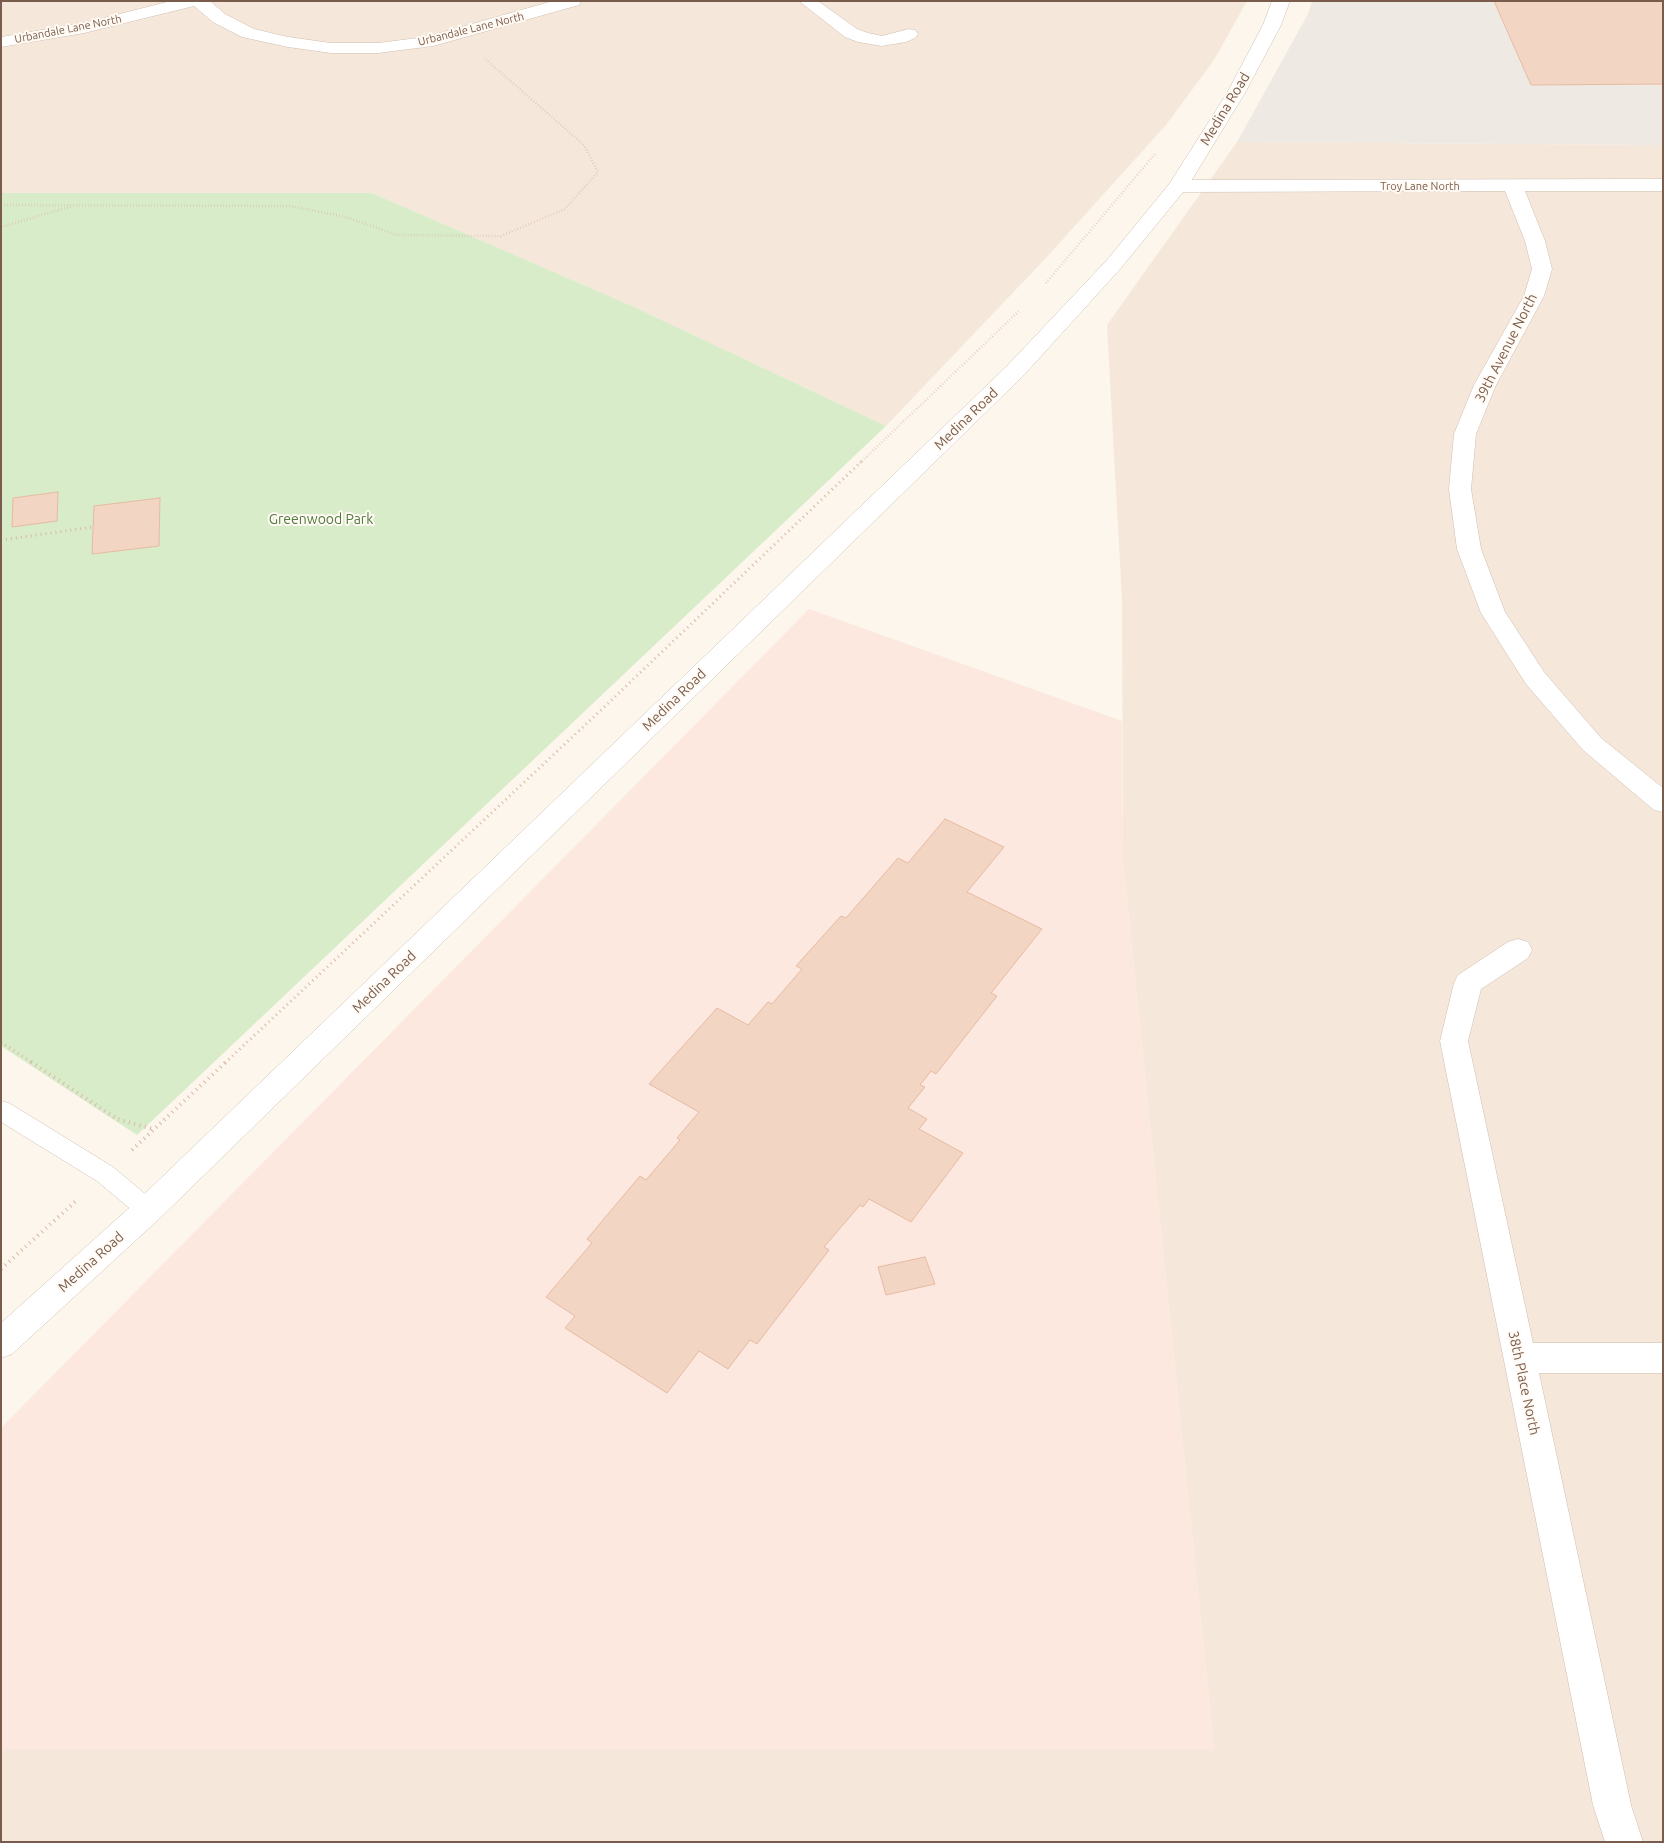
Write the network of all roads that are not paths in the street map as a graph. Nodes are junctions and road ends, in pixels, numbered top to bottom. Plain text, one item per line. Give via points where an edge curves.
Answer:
1 (193, 1) edge
2 (199, 1) edge
3 (573, 1) edge
4 (807, 1) edge
5 (1281, 1) edge
6 (909, 34) dead end
7 (1, 42) edge
8 (1663, 185) edge
9 (1178, 186) junction
10 (1513, 186) junction
11 (1663, 803) edge
12 (1518, 950) dead end
13 (1, 1110) edge
14 (148, 1210) junction
15 (1, 1344) edge
16 (1519, 1358) junction
17 (1663, 1358) edge
18 (1624, 1842) edge

1 - 7 street, Urbandale Lane North via 84,28
2 - 3 street, Urbandale Lane North via 219,18 248,33 331,48 378,48 427,42
4 - 6 street via 851,33 864,38 882,41
5 - 9 street, Medina Road via 1236,93
8 - 10 street, Troy Lane North
9 - 10 street, Troy Lane North
9 - 14 street, Medina Road via 1114,264 1015,371
10 - 11 street, 39th Avenue North via 1535,241 1542,269 1534,296 1484,385 1465,434 1460,489 1469,549 1493,613 1535,678 1592,744
12 - 16 street, 38th Place North via 1468,983 1454,1041
13 - 14 lane via 105,1174
14 - 15 street, Medina Road
16 - 17 street
16 - 18 street, 38th Place North via 1612,1805

